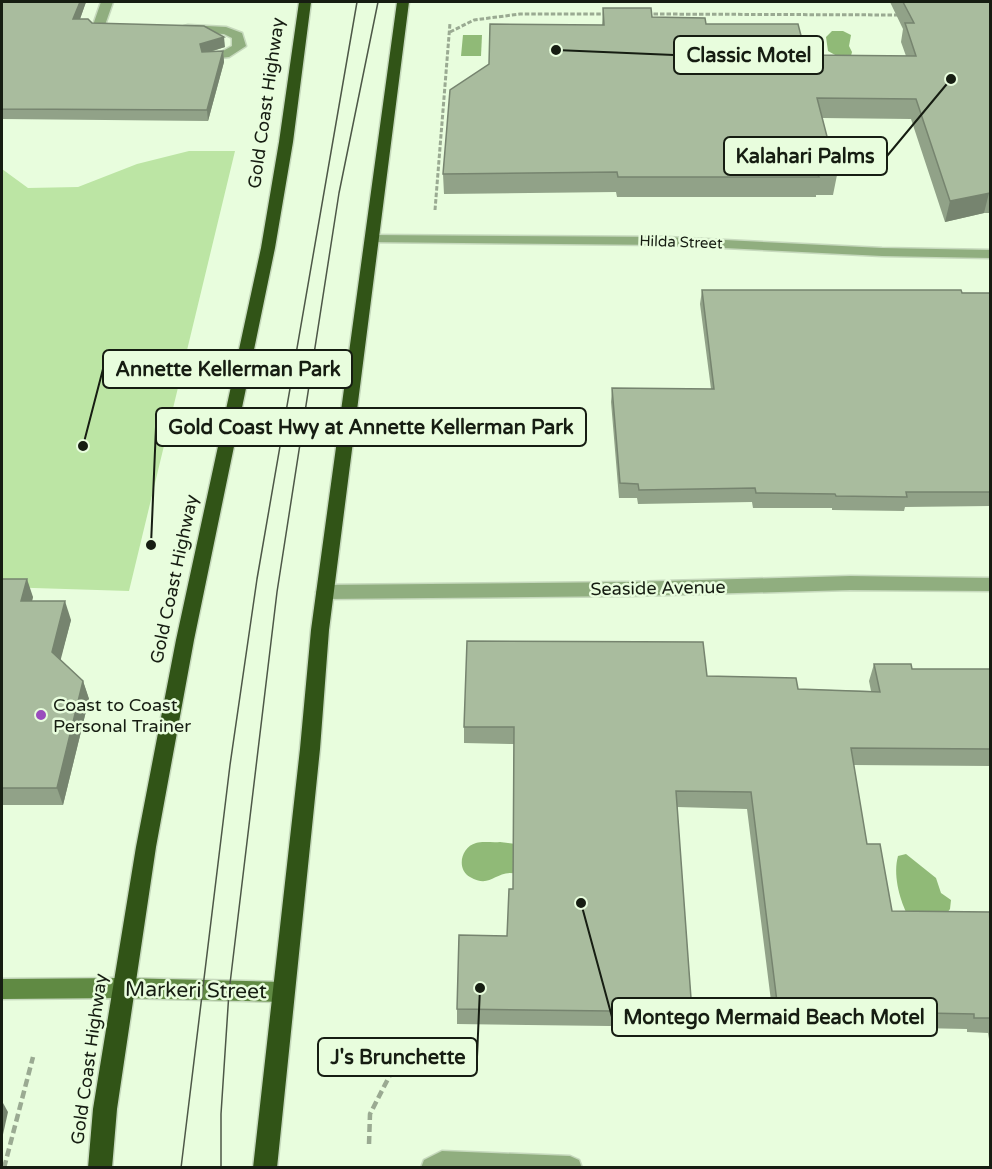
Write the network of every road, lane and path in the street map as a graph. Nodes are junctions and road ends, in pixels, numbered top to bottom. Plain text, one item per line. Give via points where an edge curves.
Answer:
1 (107, 2) edge
2 (305, 2) edge
3 (403, 2) edge
4 (612, 14) edge
5 (648, 14) edge
6 (908, 15) edge
7 (450, 23) dead end
8 (130, 29) edge
9 (173, 29) edge
10 (449, 32) junction
11 (208, 57) edge
12 (440, 214) dead end
13 (372, 239) junction
14 (990, 254) edge
15 (990, 585) edge
16 (325, 592) junction
17 (123, 988) junction
18 (2, 990) edge
19 (283, 992) junction
20 (33, 1057) dead end
21 (393, 1069) dead end
22 (369, 1144) dead end
23 (437, 1165) edge
24 (4, 1167) edge
25 (100, 1167) edge
26 (265, 1167) edge
27 (570, 1167) edge

1 - 8 street via 98,28
2 - 17 highway, Gold Coast Highway via 268,248 185,640
3 - 13 highway
4 - 10 path via 520,14 474,20
5 - 6 path
7 - 10 path
9 - 11 street via 218,30 238,36 240,45 236,50
10 - 12 path via 435,210
13 - 14 street, Hilda Street via 666,241
13 - 16 highway
15 - 16 street, Seaside Avenue via 850,583
16 - 19 highway
17 - 18 main road, Markeri Street
17 - 19 main road, Markeri Street
17 - 25 highway, Gold Coast Highway via 100,1140
19 - 26 highway
20 - 24 path
21 - 22 path via 370,1114
23 - 27 street

